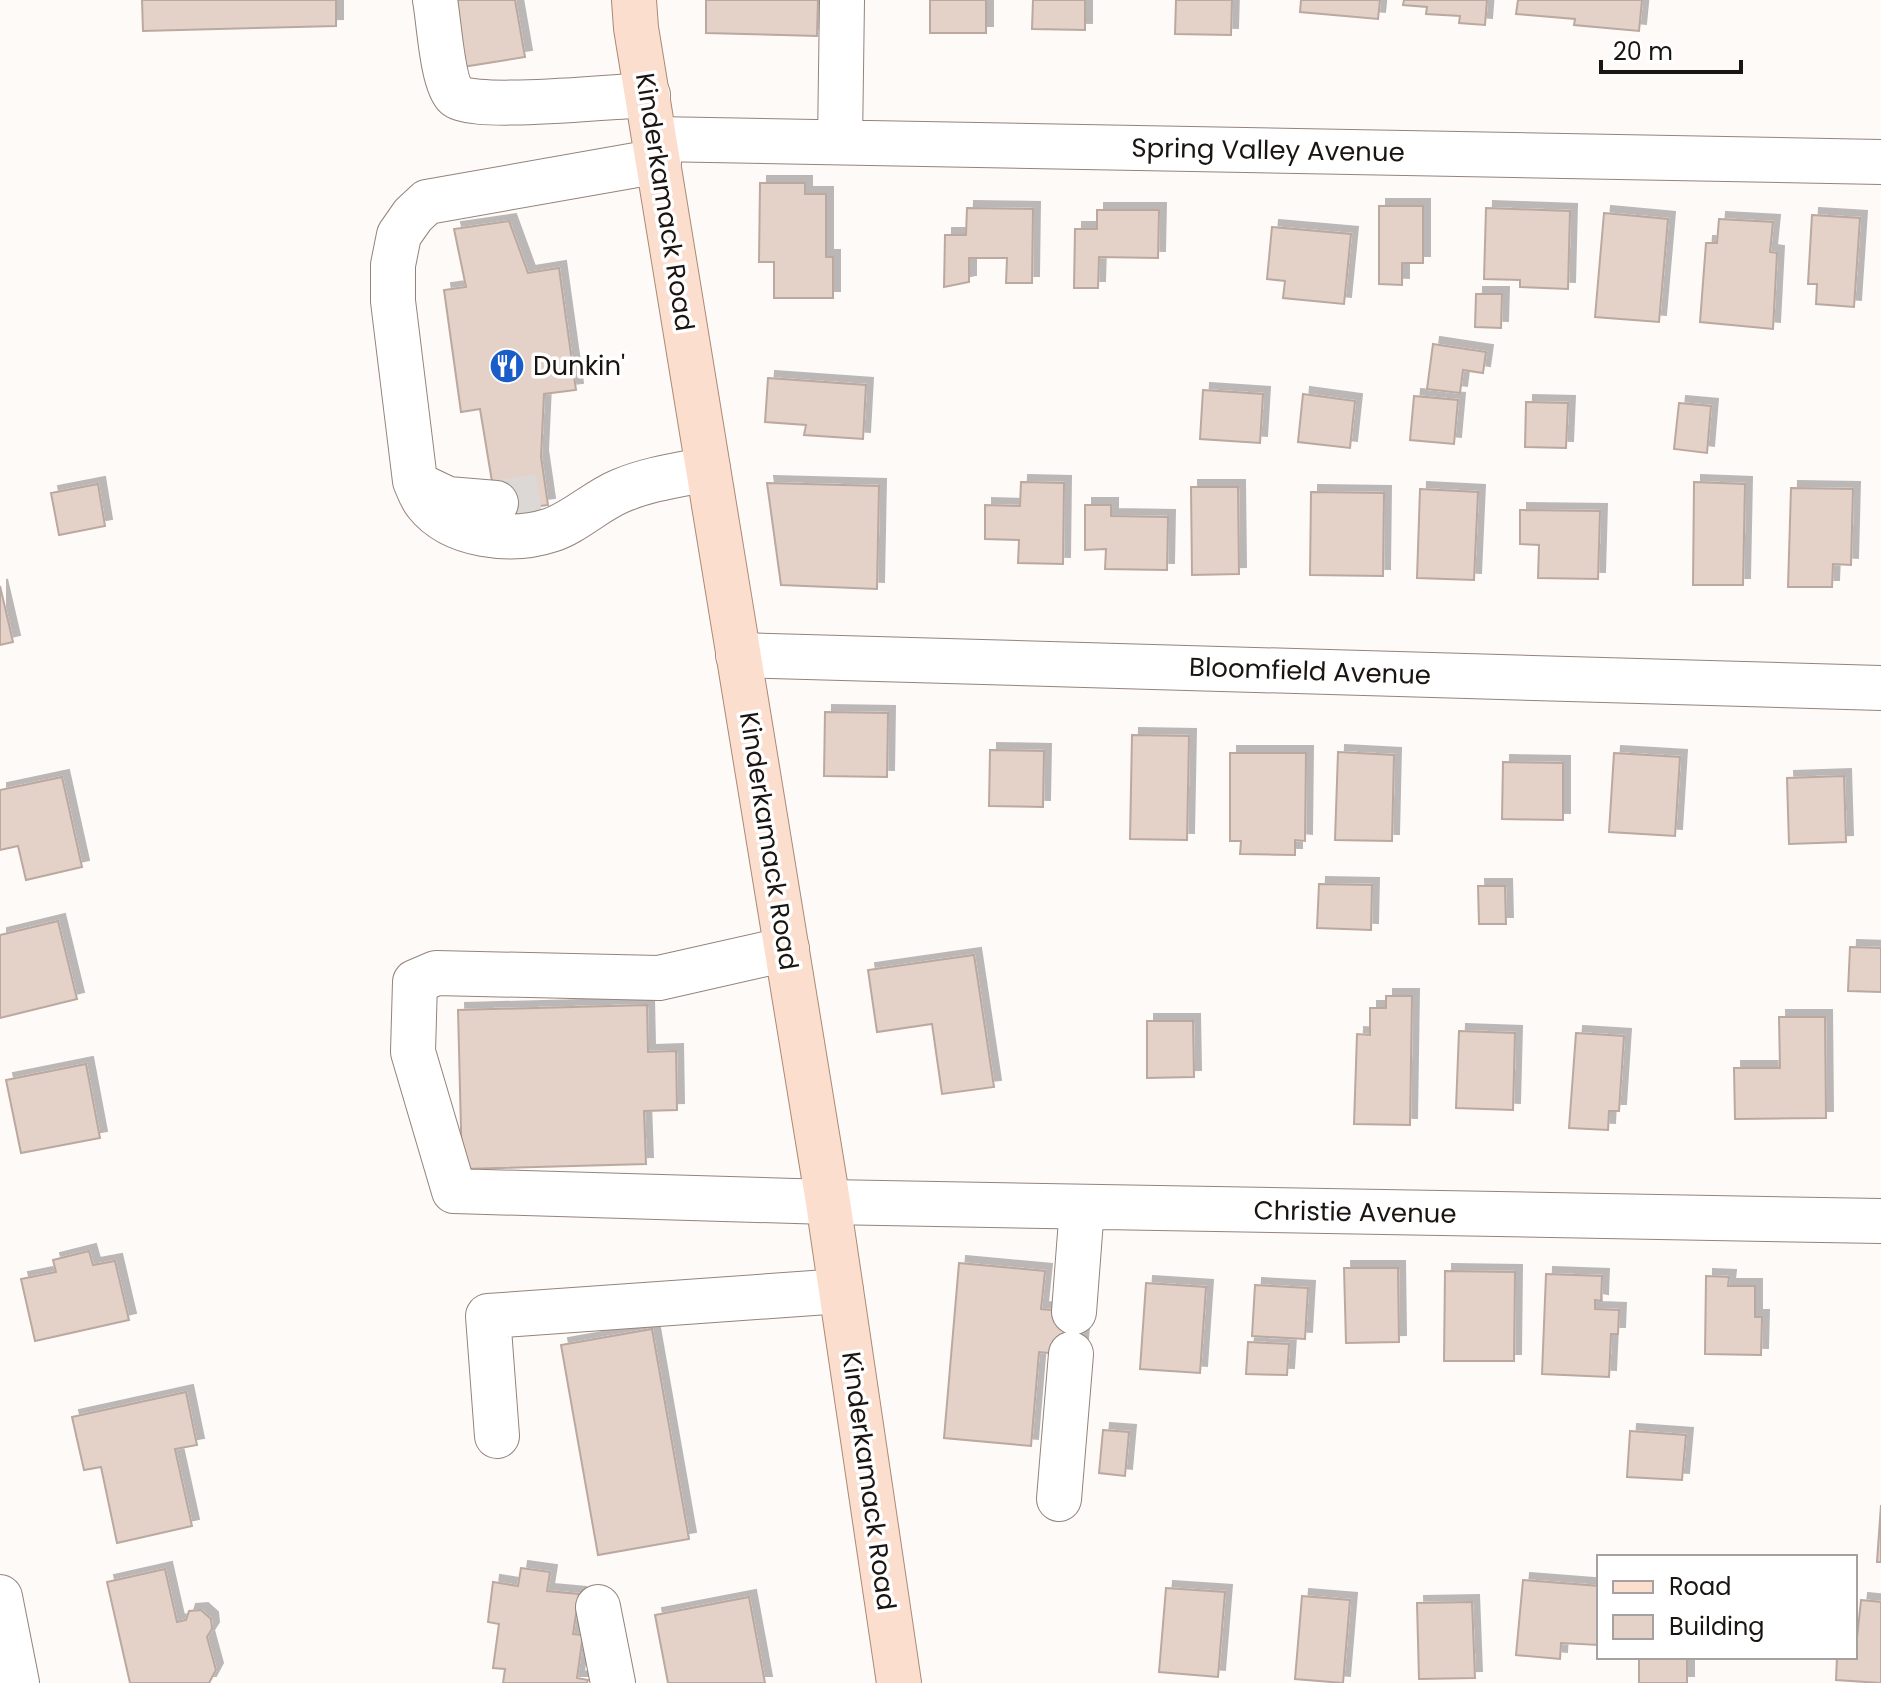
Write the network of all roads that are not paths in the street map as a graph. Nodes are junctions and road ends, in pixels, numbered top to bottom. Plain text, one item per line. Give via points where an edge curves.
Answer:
1 (435, 0) edge
2 (634, 0) edge
3 (842, 0) edge
4 (648, 95) junction
5 (840, 142) junction
6 (657, 150) junction
7 (1881, 162) edge
8 (708, 469) junction
9 (415, 481) junction
10 (643, 481) junction
11 (547, 495) tunnel mouth
12 (496, 503) tunnel mouth
13 (738, 655) junction
14 (1881, 688) edge
15 (787, 949) junction
16 (828, 1202) junction
17 (1082, 1207) junction
18 (1881, 1221) edge
19 (841, 1291) junction
20 (1074, 1312) dead end
21 (1071, 1354) dead end
22 (497, 1436) dead end
23 (1059, 1499) dead end
24 (0, 1597) edge
25 (598, 1607) dead end
26 (17, 1683) edge
27 (613, 1683) edge
28 (899, 1683) edge

1 - 4 street via 448,84 457,97 506,103
2 - 4 main road, Kinderkamack Road
3 - 5 street
4 - 6 main road, Kinderkamack Road
5 - 6 street, Spring Valley Avenue
5 - 7 street, Spring Valley Avenue
6 - 8 main road, Kinderkamack Road
6 - 9 street, Spring Valley Avenue via 427,202 413,215 399,235 393,301
8 - 10 street
8 - 13 main road, Kinderkamack Road
9 - 10 street via 426,503 444,520 501,537 553,530 597,501
9 - 12 street via 448,499
10 - 11 street
13 - 14 street, Bloomfield Avenue
13 - 15 main road, Kinderkamack Road
15 - 16 main road, Kinderkamack Road
15 - 16 street, Christie Avenue via 659,978 436,973 415,982 413,1052 454,1191
16 - 17 street, Christie Avenue
16 - 19 main road, Kinderkamack Road
17 - 18 street, Christie Avenue
17 - 20 street
19 - 22 street via 488,1316
19 - 28 main road, Kinderkamack Road
21 - 23 street
24 - 26 street
25 - 27 street

